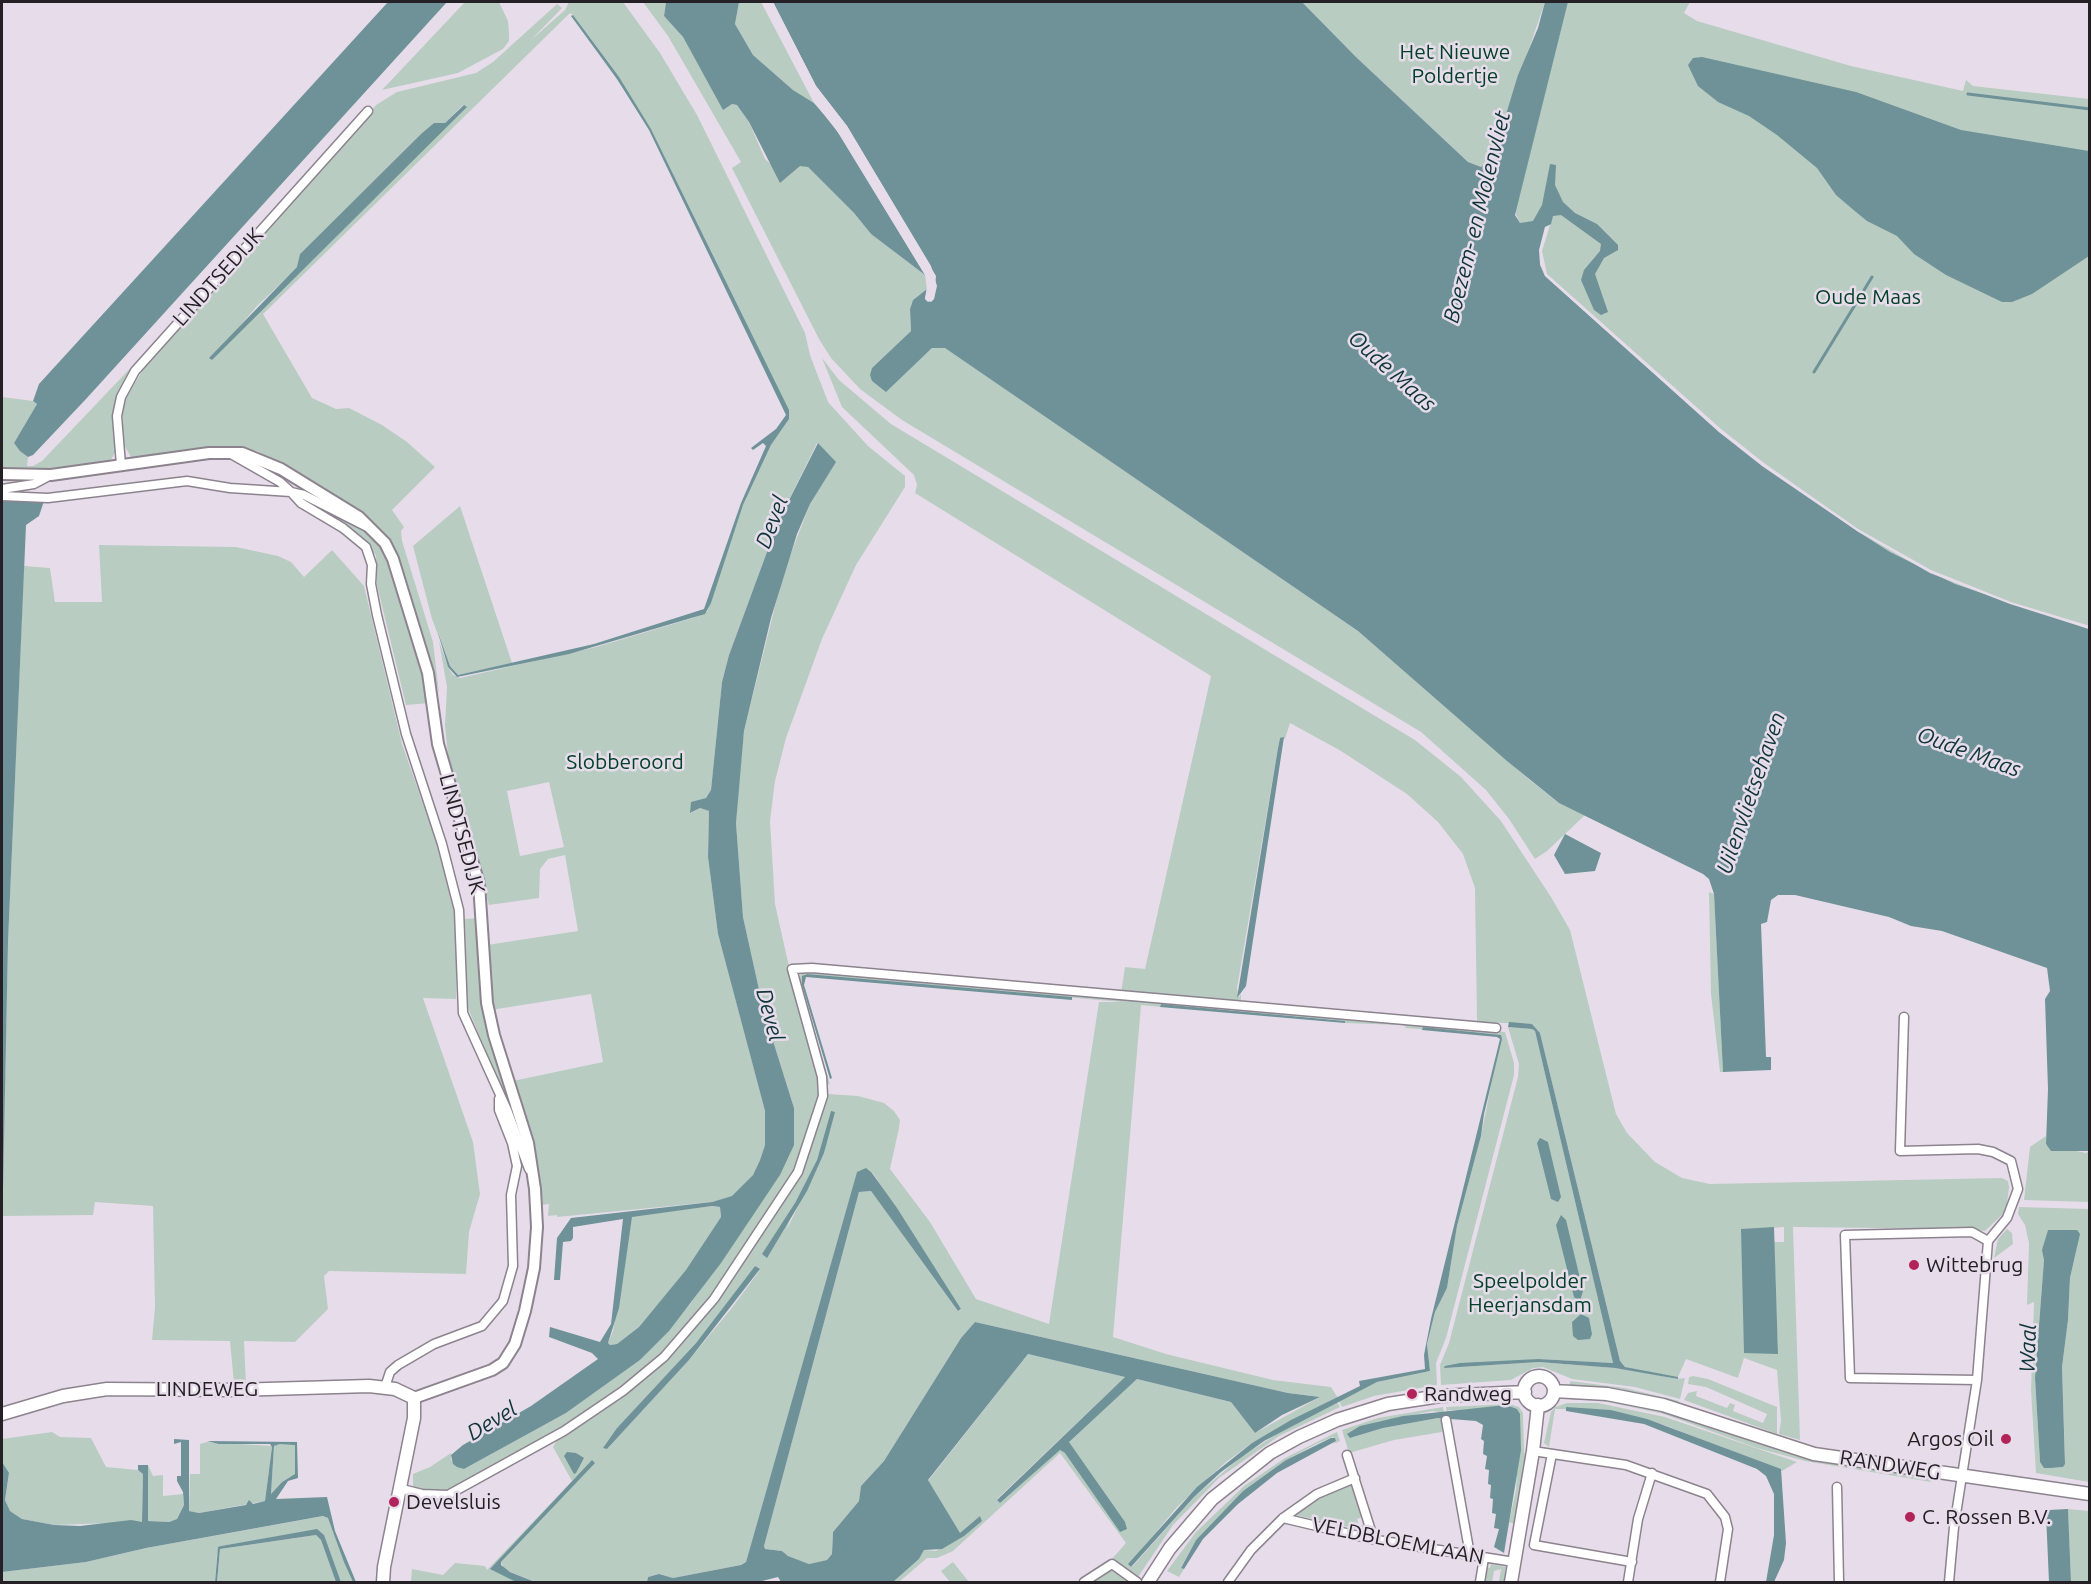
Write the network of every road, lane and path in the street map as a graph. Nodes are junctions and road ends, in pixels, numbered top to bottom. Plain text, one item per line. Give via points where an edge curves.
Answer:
1 (368, 111) dead end
2 (228, 452) junction
3 (121, 465) junction
4 (2, 474) edge
5 (51, 475) junction
6 (2, 489) edge
7 (291, 492) junction
8 (2, 496) edge
9 (373, 530) junction
10 (1904, 1017) dead end
11 (1496, 1028) dead end
12 (499, 1095) junction
13 (534, 1180) junction
14 (1988, 1241) junction
15 (1977, 1380) junction
16 (385, 1387) junction
17 (1554, 1391) junction
18 (1525, 1392) junction
19 (414, 1398) junction
20 (1538, 1405) junction
21 (3, 1413) edge
22 (1446, 1420) dead end
23 (1533, 1451) junction
24 (1552, 1454) junction
25 (1347, 1455) dead end
26 (1652, 1473) junction
27 (1962, 1476) junction
28 (1355, 1478) junction
29 (1837, 1486) dead end
30 (402, 1489) junction
31 (2090, 1494) edge
32 (1282, 1518) junction
33 (1371, 1539) junction
34 (1470, 1554) junction
35 (1484, 1558) junction
36 (1514, 1562) junction
37 (1632, 1563) junction
38 (383, 1582) edge
39 (1084, 1582) edge
40 (1137, 1582) edge
41 (1148, 1582) edge
42 (1228, 1582) edge
43 (1480, 1582) edge
44 (1510, 1582) edge
45 (1628, 1582) edge
46 (1720, 1582) edge
47 (1839, 1582) edge
48 (1949, 1582) edge

1 - 3 street, LINDTSEDIJK via 135,371 124,390 117,416
2 - 3 street, LINDTSEDIJK
2 - 7 street, LINDTSEDIJK
2 - 9 street, LINDTSEDIJK via 281,469 336,501
3 - 5 street, LINDTSEDIJK
4 - 5 street, LINDTSEDIJK
5 - 6 street, LINDTSEDIJK via 34,484
7 - 8 street, LINDTSEDIJK via 187,481 48,498
7 - 9 street, LINDTSEDIJK
7 - 12 street, LINDTSEDIJK via 301,503 362,542 370,556 377,615 406,734 459,910 463,1013
9 - 13 street, LINDTSEDIJK via 393,559 428,673 438,744 481,896 487,1003 523,1126
10 - 14 street via 1900,1151 1978,1149 2011,1161 2018,1189 2015,1201
11 - 30 street via 792,969 822,1077 823,1096 798,1172 714,1299 664,1357 564,1431 448,1495
12 - 13 street
12 - 16 street via 499,1110 517,1167 511,1195 513,1266 503,1302 482,1326 434,1344 398,1365 390,1372
13 - 19 street via 535,1259 515,1344 498,1368
14 - 15 street
14 - 15 street via 1972,1232 1845,1235 1850,1378
15 - 27 street
16 - 19 main road, LINDEWEG
16 - 21 main road, LINDEWEG via 107,1389 63,1396
17 - 18 main road via 1549,1379 1539,1376 1527,1382
17 - 20 main road via 1549,1402
17 - 27 main road, RANDWEG via 1633,1398 1814,1454
18 - 20 main road via 1529,1401
18 - 41 main road via 1440,1396 1388,1404 1299,1437 1270,1453 1212,1499 1170,1548
19 - 30 main road
20 - 23 main road
22 - 34 street
23 - 24 street
23 - 36 main road
24 - 26 street via 1626,1465
24 - 37 street via 1534,1545
25 - 28 street
26 - 37 street via 1638,1519
26 - 46 street via 1707,1494 1716,1502 1728,1529
27 - 31 main road, RANDWEG
27 - 48 street
28 - 32 street via 1317,1494
28 - 33 street
29 - 47 street
30 - 38 main road
32 - 33 street, VELDBLOEMLAAN
32 - 42 street via 1251,1550
33 - 34 street, VELDBLOEMLAAN
34 - 35 street, VELDBLOEMLAAN
35 - 36 street, VELDBLOEMLAAN
35 - 43 street
36 - 44 main road
37 - 45 street
39 - 40 street via 1112,1564

